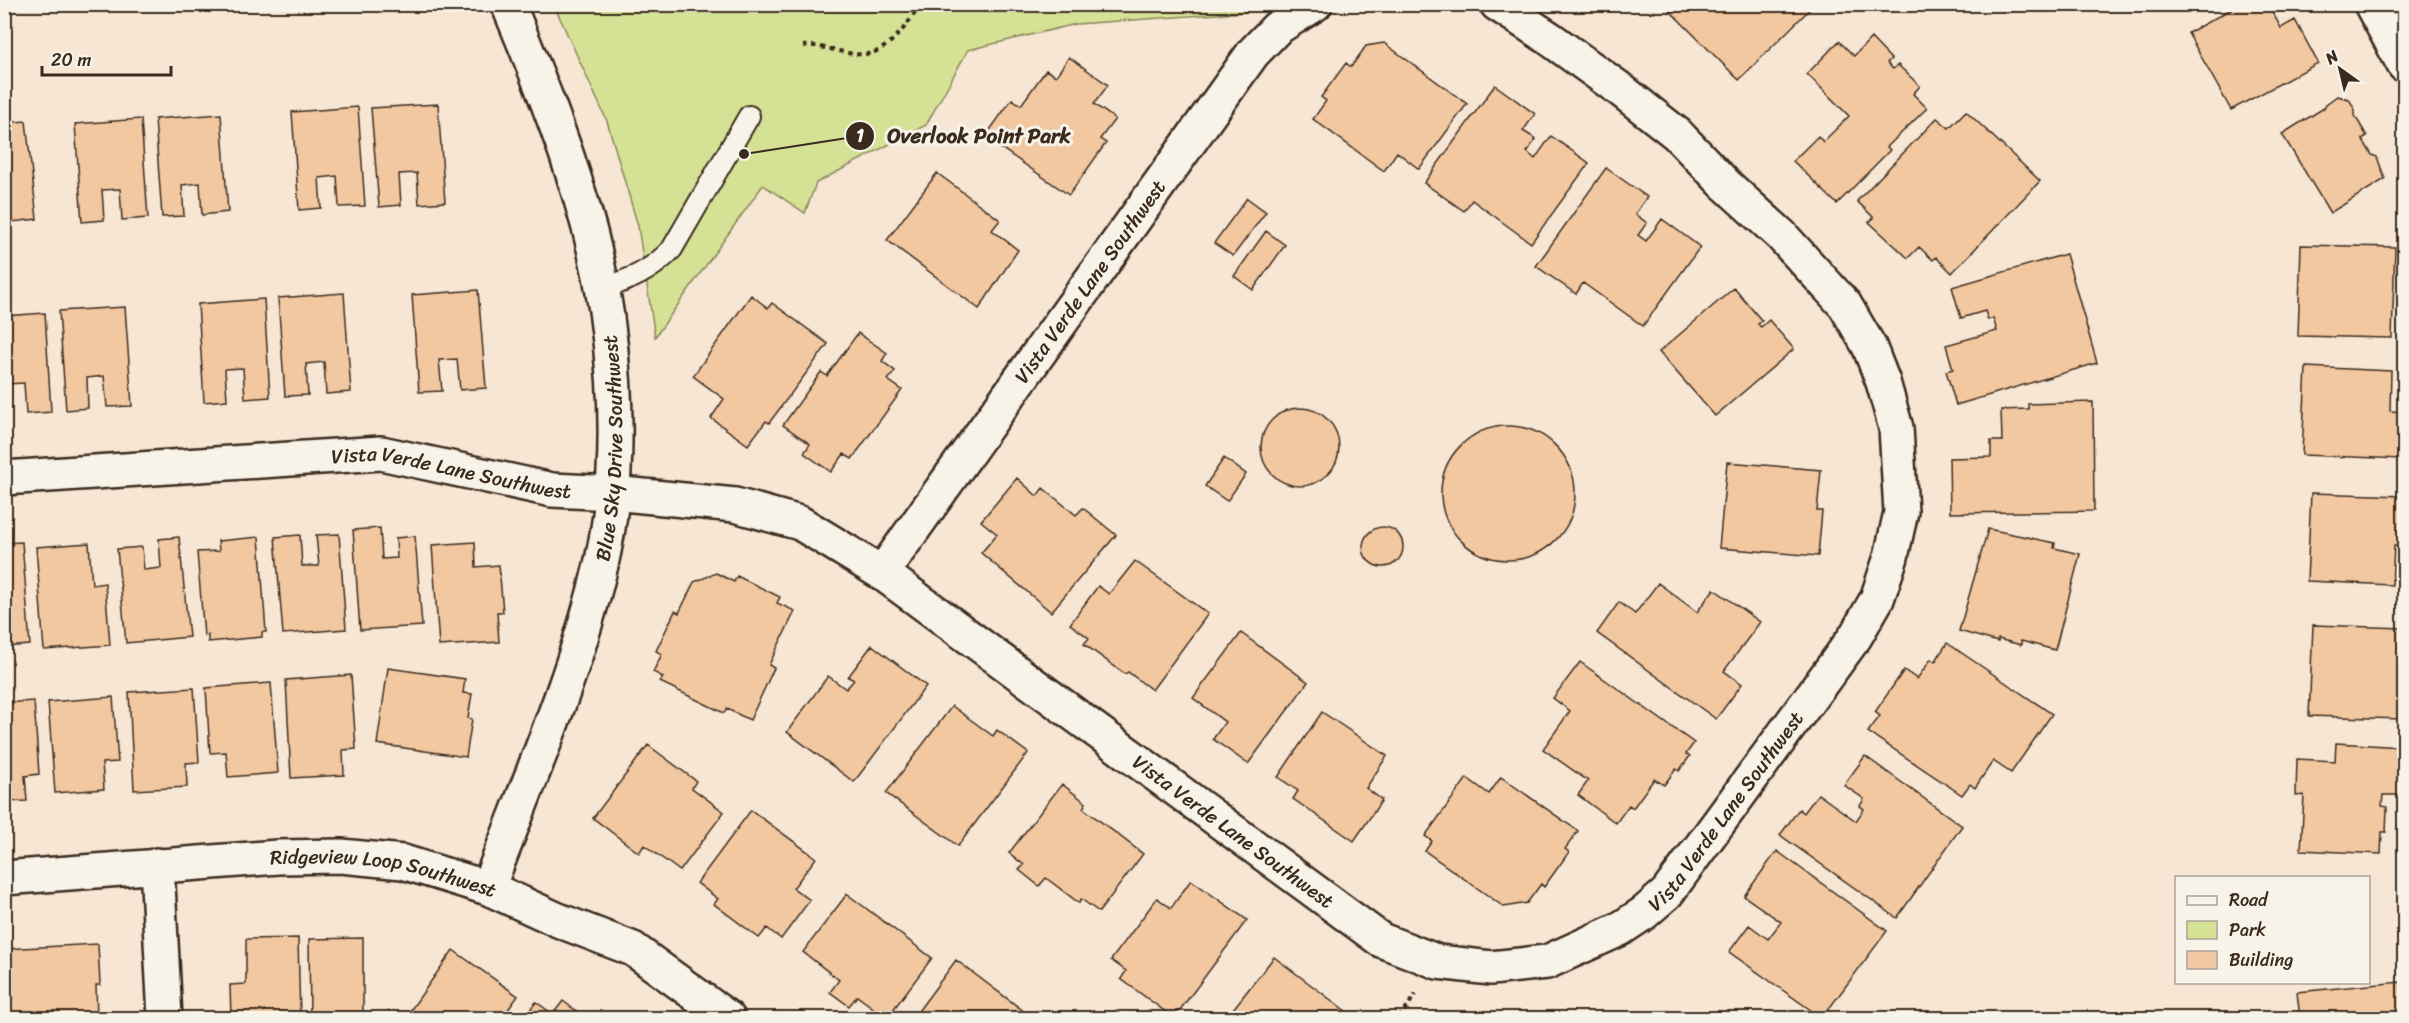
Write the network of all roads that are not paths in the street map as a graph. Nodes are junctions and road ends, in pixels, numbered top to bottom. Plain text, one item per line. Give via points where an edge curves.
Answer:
1 (508, 4) edge
2 (1315, 4) edge
3 (1497, 4) edge
4 (2371, 4) edge
5 (2404, 65) edge
6 (749, 116) dead end
7 (602, 289) junction
8 (4, 478) edge
9 (613, 493) junction
10 (882, 573) junction
11 (157, 865) junction
12 (4, 878) edge
13 (488, 888) junction
14 (165, 1018) edge
15 (728, 1018) edge

1 - 7 street, Blue Sky Drive Southwest via 582,201
2 - 10 street, Vista Verde Lane Southwest via 1277,28 1253,53
3 - 10 street, Vista Verde Lane Southwest via 1558,44 1677,134 1781,235 1845,305 1872,355 1896,428 1901,512 1892,557 1877,599 1854,637 1666,893 1620,929 1547,962 1491,968 1438,962 1381,940
4 - 5 street
6 - 7 lane via 672,249 656,265 630,280
7 - 9 street, Blue Sky Drive Southwest via 612,358
8 - 9 street, Vista Verde Lane Southwest via 381,453 552,490
9 - 10 street, Vista Verde Lane Southwest via 735,505 800,523
9 - 13 street, Blue Sky Drive Southwest via 601,566 569,674
11 - 12 street, Ridgeview Loop Southwest
11 - 13 street, Ridgeview Loop Southwest via 341,856 403,862
11 - 14 street
13 - 15 street, Ridgeview Loop Southwest via 633,949

